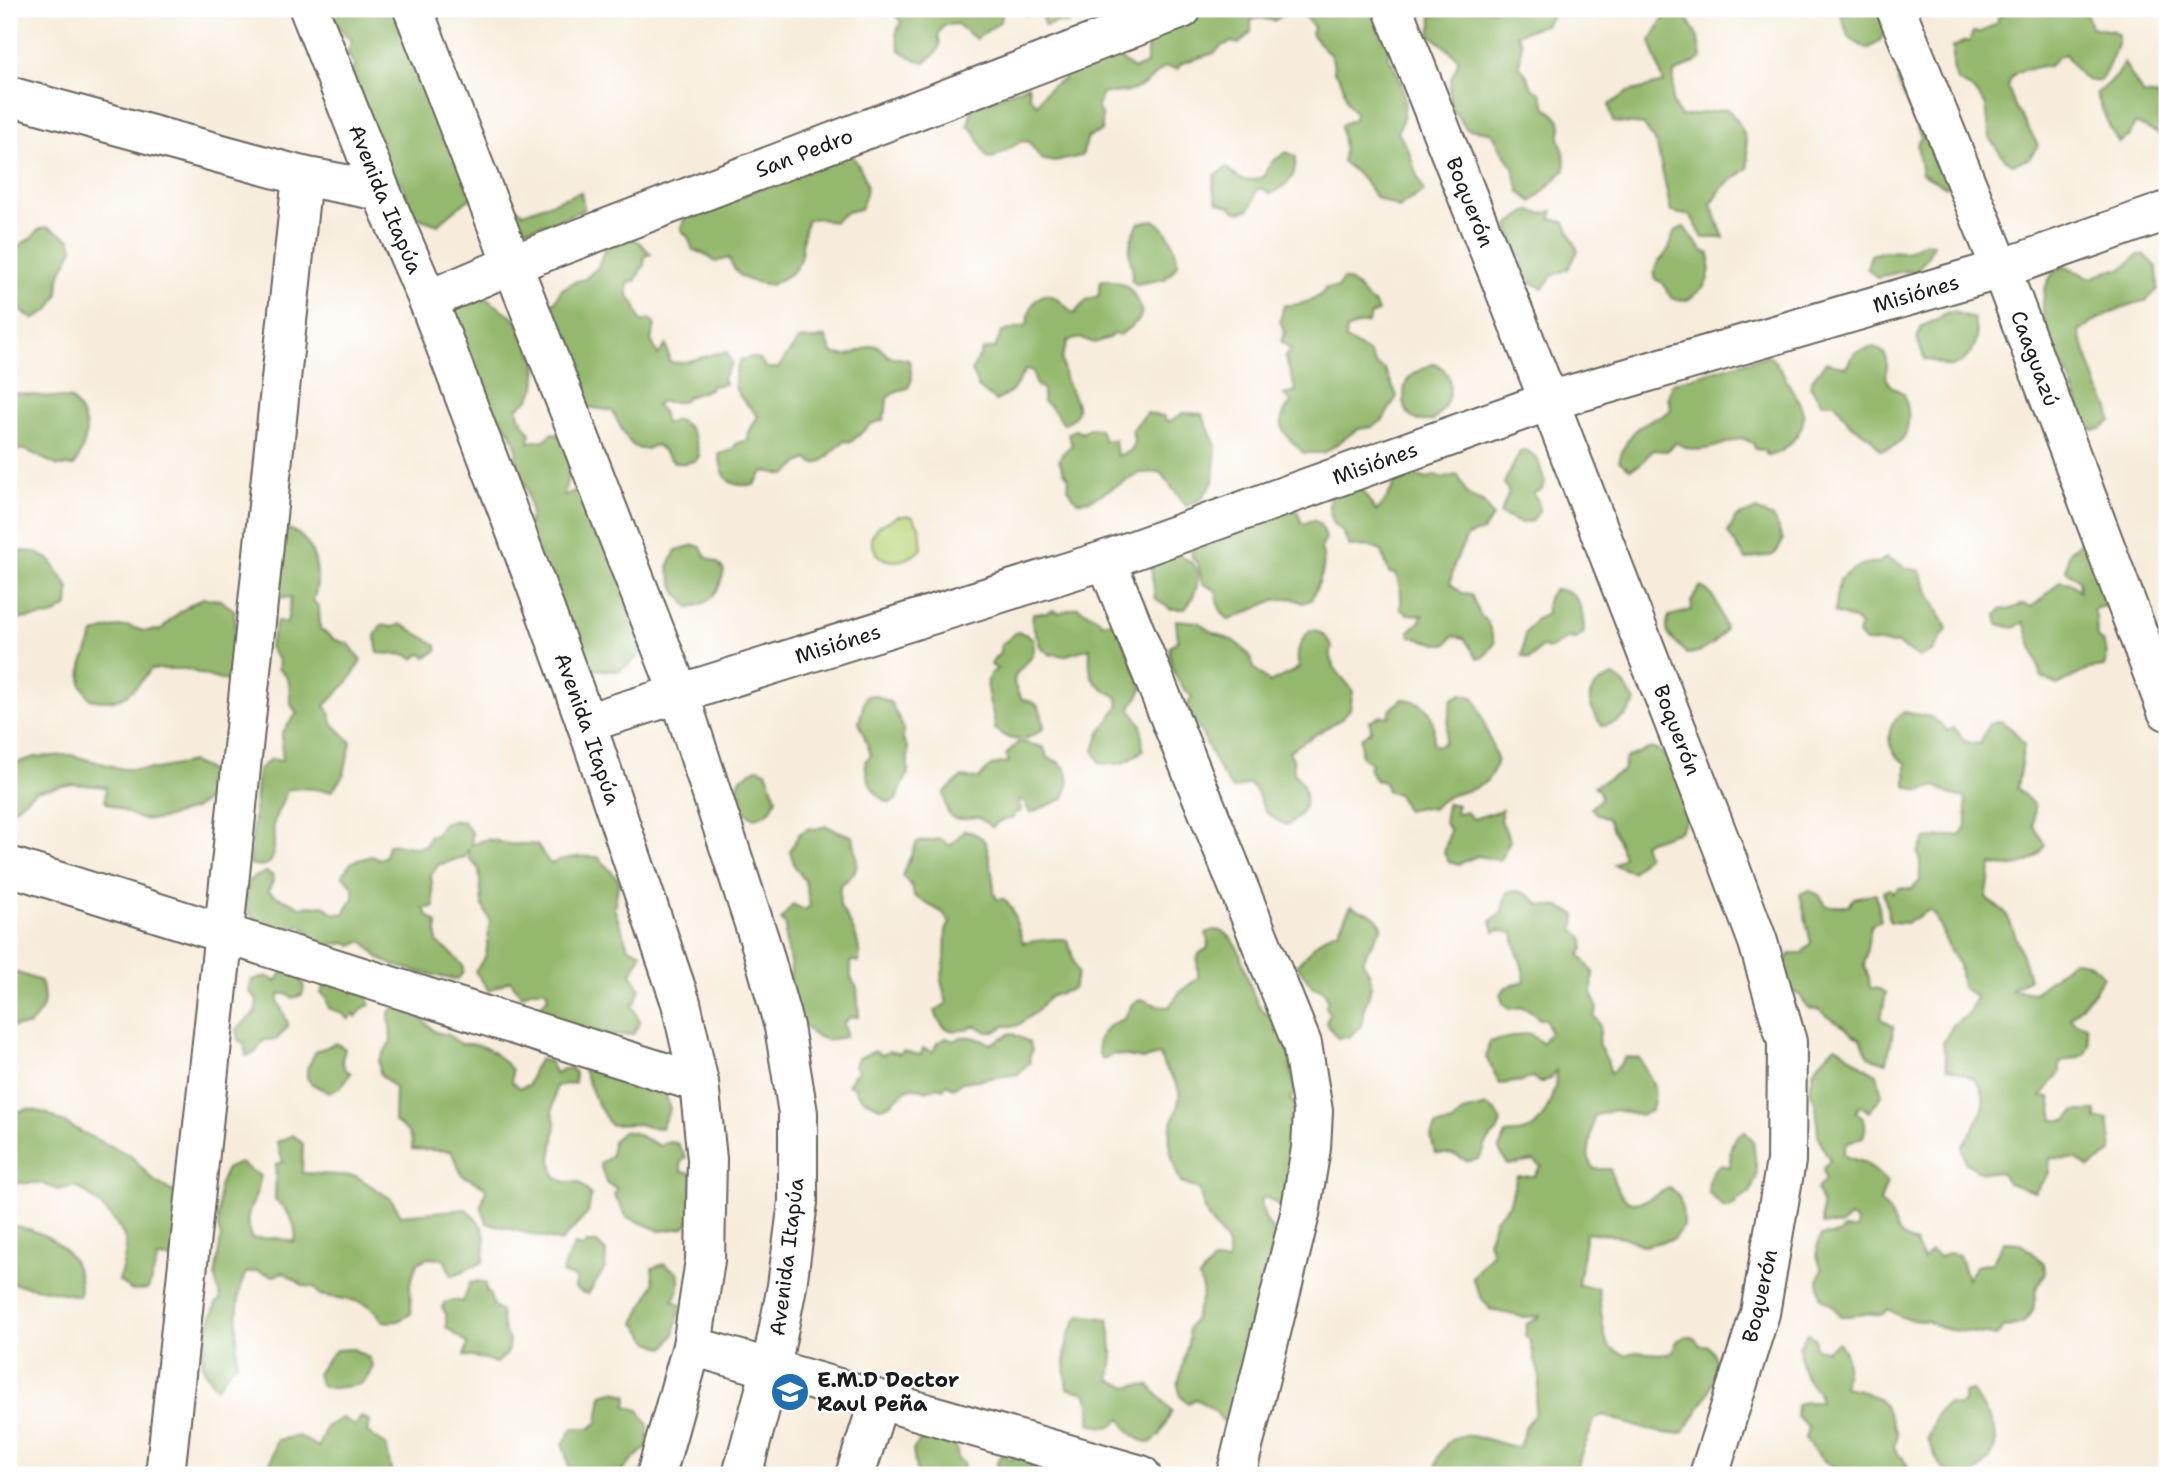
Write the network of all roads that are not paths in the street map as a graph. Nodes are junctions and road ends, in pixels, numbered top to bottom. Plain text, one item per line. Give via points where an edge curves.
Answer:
1 (309, 9) edge
2 (413, 9) edge
3 (1182, 9) edge
4 (1393, 9) edge
5 (1896, 9) edge
6 (9, 96) edge
7 (302, 176) junction
8 (381, 191) junction
9 (2167, 211) edge
10 (513, 264) junction
11 (2001, 269) junction
12 (428, 300) junction
13 (1549, 401) junction
14 (1106, 560) junction
15 (679, 693) junction
16 (2167, 711) edge
17 (586, 723) junction
18 (9, 866) edge
19 (224, 932) junction
20 (699, 1083) junction
21 (692, 1346) junction
22 (771, 1368) junction
23 (879, 1401) junction
24 (165, 1475) edge
25 (656, 1475) edge
26 (742, 1475) edge
27 (855, 1475) edge
28 (1141, 1475) edge
29 (1236, 1475) edge
30 (1709, 1475) edge

1 - 8 street, Avenida Itapúa
2 - 10 street, Avenida Itapúa
3 - 10 street, San Pedro
4 - 13 street, Boquerón
5 - 11 street, Caaguazú
6 - 7 street
7 - 8 street
7 - 19 street
8 - 12 street, Avenida Itapúa
9 - 11 street, Misiónes
10 - 12 street, San Pedro
10 - 15 street, Avenida Itapúa
11 - 13 street, Misiónes
11 - 16 street, Caaguazú
12 - 17 street, Avenida Itapúa
13 - 14 street, Misiónes
13 - 30 street, Boquerón via 1758,942 1787,1042 1786,1161 1760,1313
14 - 15 street, Misiónes
14 - 29 street via 1302,1044 1313,1111 1300,1214
15 - 17 street, Misiónes
15 - 22 street, Avenida Itapúa via 762,948 784,1027 798,1113 798,1202
17 - 20 street, Avenida Itapúa via 681,1003
18 - 19 street
19 - 20 street
19 - 24 street
20 - 21 street, Avenida Itapúa via 707,1159 705,1260
21 - 22 street
21 - 25 street, Avenida Itapúa
22 - 23 street
22 - 26 street, Avenida Itapúa
23 - 27 street
23 - 28 street

